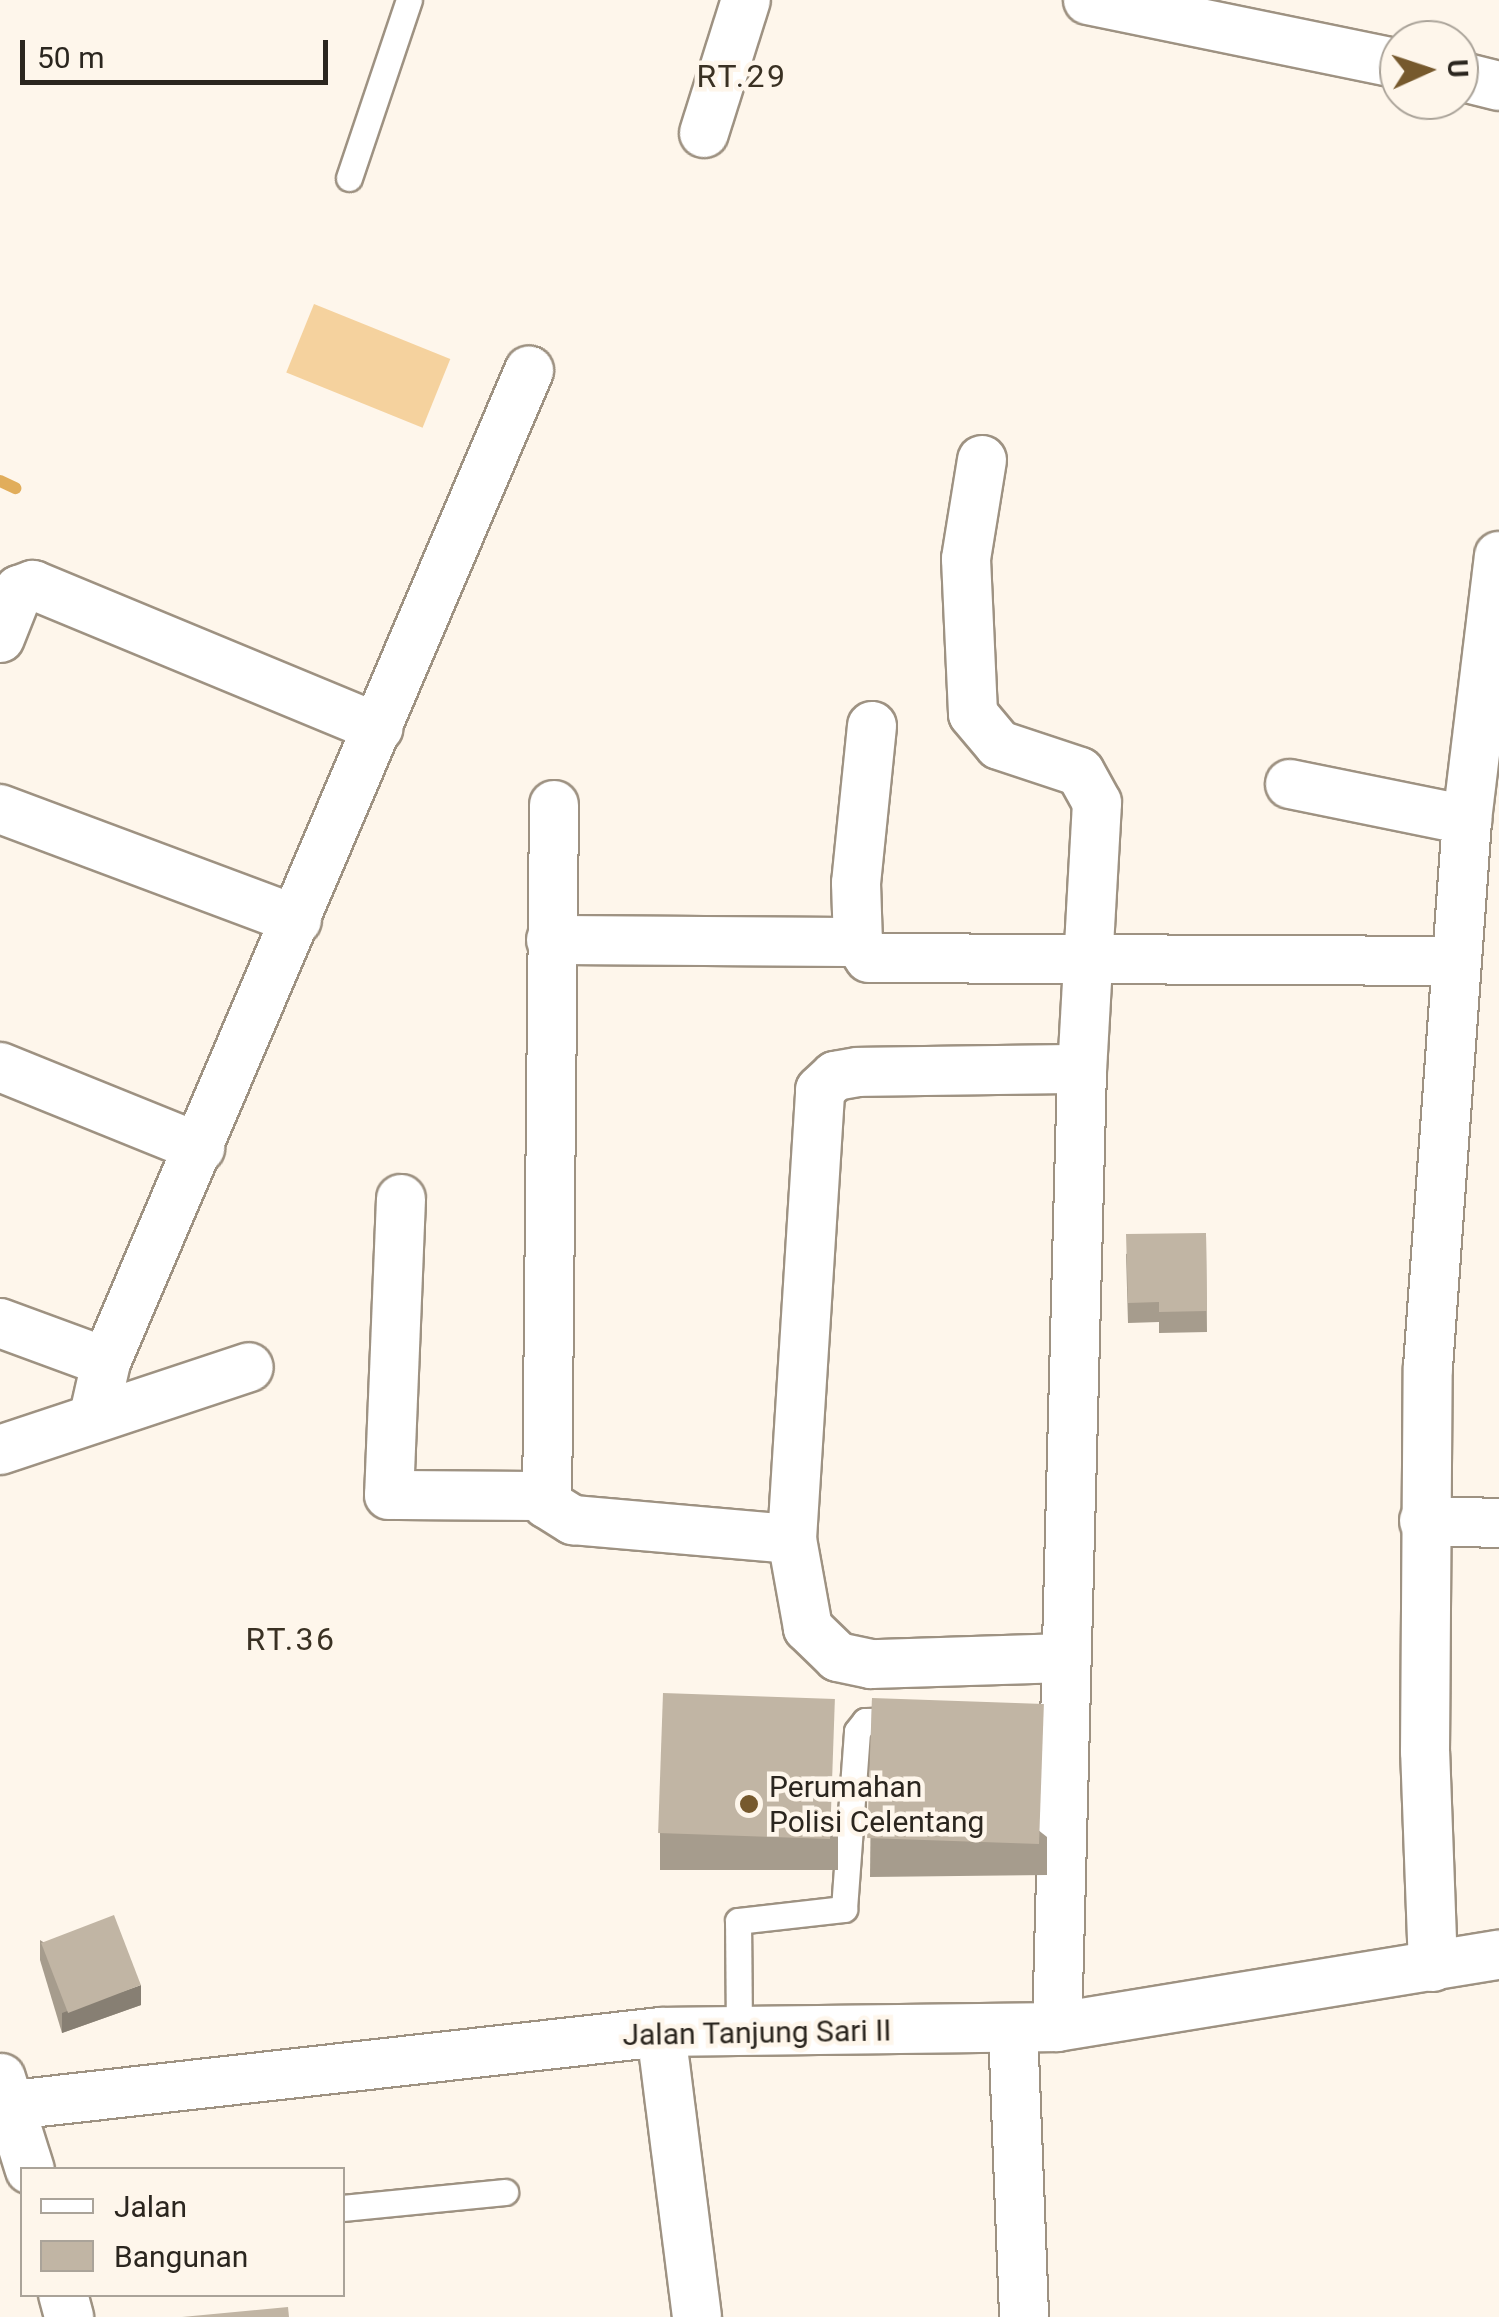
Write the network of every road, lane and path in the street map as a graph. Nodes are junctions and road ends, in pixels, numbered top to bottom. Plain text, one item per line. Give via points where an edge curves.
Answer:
1 (410, 0) edge
2 (746, 0) edge
3 (1094, 1) edge
4 (1379, 60) edge
5 (704, 134) dead end
6 (349, 178) dead end
7 (529, 372) dead end
8 (982, 460) dead end
9 (1499, 556) edge
10 (0, 638) edge
11 (872, 726) dead end
12 (379, 728) junction
13 (1290, 784) dead end
14 (554, 805) dead end
15 (0, 808) edge
16 (1468, 820) junction
17 (297, 920) junction
18 (551, 940) junction
19 (858, 942) junction
20 (1088, 958) junction
21 (1456, 960) junction
22 (0, 1066) edge
23 (1082, 1069) junction
24 (200, 1148) junction
25 (400, 1199) dead end
26 (0, 1323) edge
27 (106, 1362) junction
28 (250, 1367) dead end
29 (94, 1415) junction
30 (0, 1450) edge
31 (545, 1496) junction
32 (1424, 1521) junction
33 (1499, 1522) edge
34 (792, 1539) junction
35 (1066, 1658) junction
36 (936, 1719) edge
37 (1499, 1955) edge
38 (1432, 1967) junction
39 (1035, 2027) junction
40 (661, 2032) junction
41 (739, 2032) junction
42 (6, 2090) edge
43 (29, 2167) edge
44 (505, 2192) dead end
45 (345, 2208) edge
46 (698, 2317) edge
47 (1024, 2317) edge

1 - 6 lane
2 - 5 street
3 - 4 street
7 - 12 street
8 - 20 street via 966,559 967,690 973,714 1000,745 1071,768 1094,788
9 - 16 street
10 - 12 street via 19,590 33,585
11 - 19 street via 856,883
12 - 17 street
13 - 16 street
14 - 18 street
15 - 17 street
16 - 21 street
17 - 24 street
18 - 19 street
18 - 31 street
19 - 20 street via 869,958 882,961
20 - 21 street
20 - 23 street
21 - 32 street
22 - 24 street
23 - 34 street via 858,1072 835,1076 820,1090
23 - 35 street
24 - 27 street
25 - 31 street via 390,1495
26 - 27 street
27 - 29 street
28 - 29 street
29 - 30 street
31 - 34 street via 553,1511 572,1520
32 - 33 street
32 - 38 street
34 - 35 street via 808,1628 838,1658 871,1664
35 - 39 street via 1055,1718
36 - 41 lane via 860,1726 847,1904 834,1914 738,1921
37 - 38 street, Jalan Tanjung Sari II
38 - 39 street, Jalan Tanjung Sari II
39 - 41 street, Jalan Tanjung Sari II
39 - 47 street
40 - 41 street, Jalan Tanjung Sari II
40 - 42 street, Jalan Tanjung Sari II
40 - 46 street
42 - 43 street
44 - 45 lane

